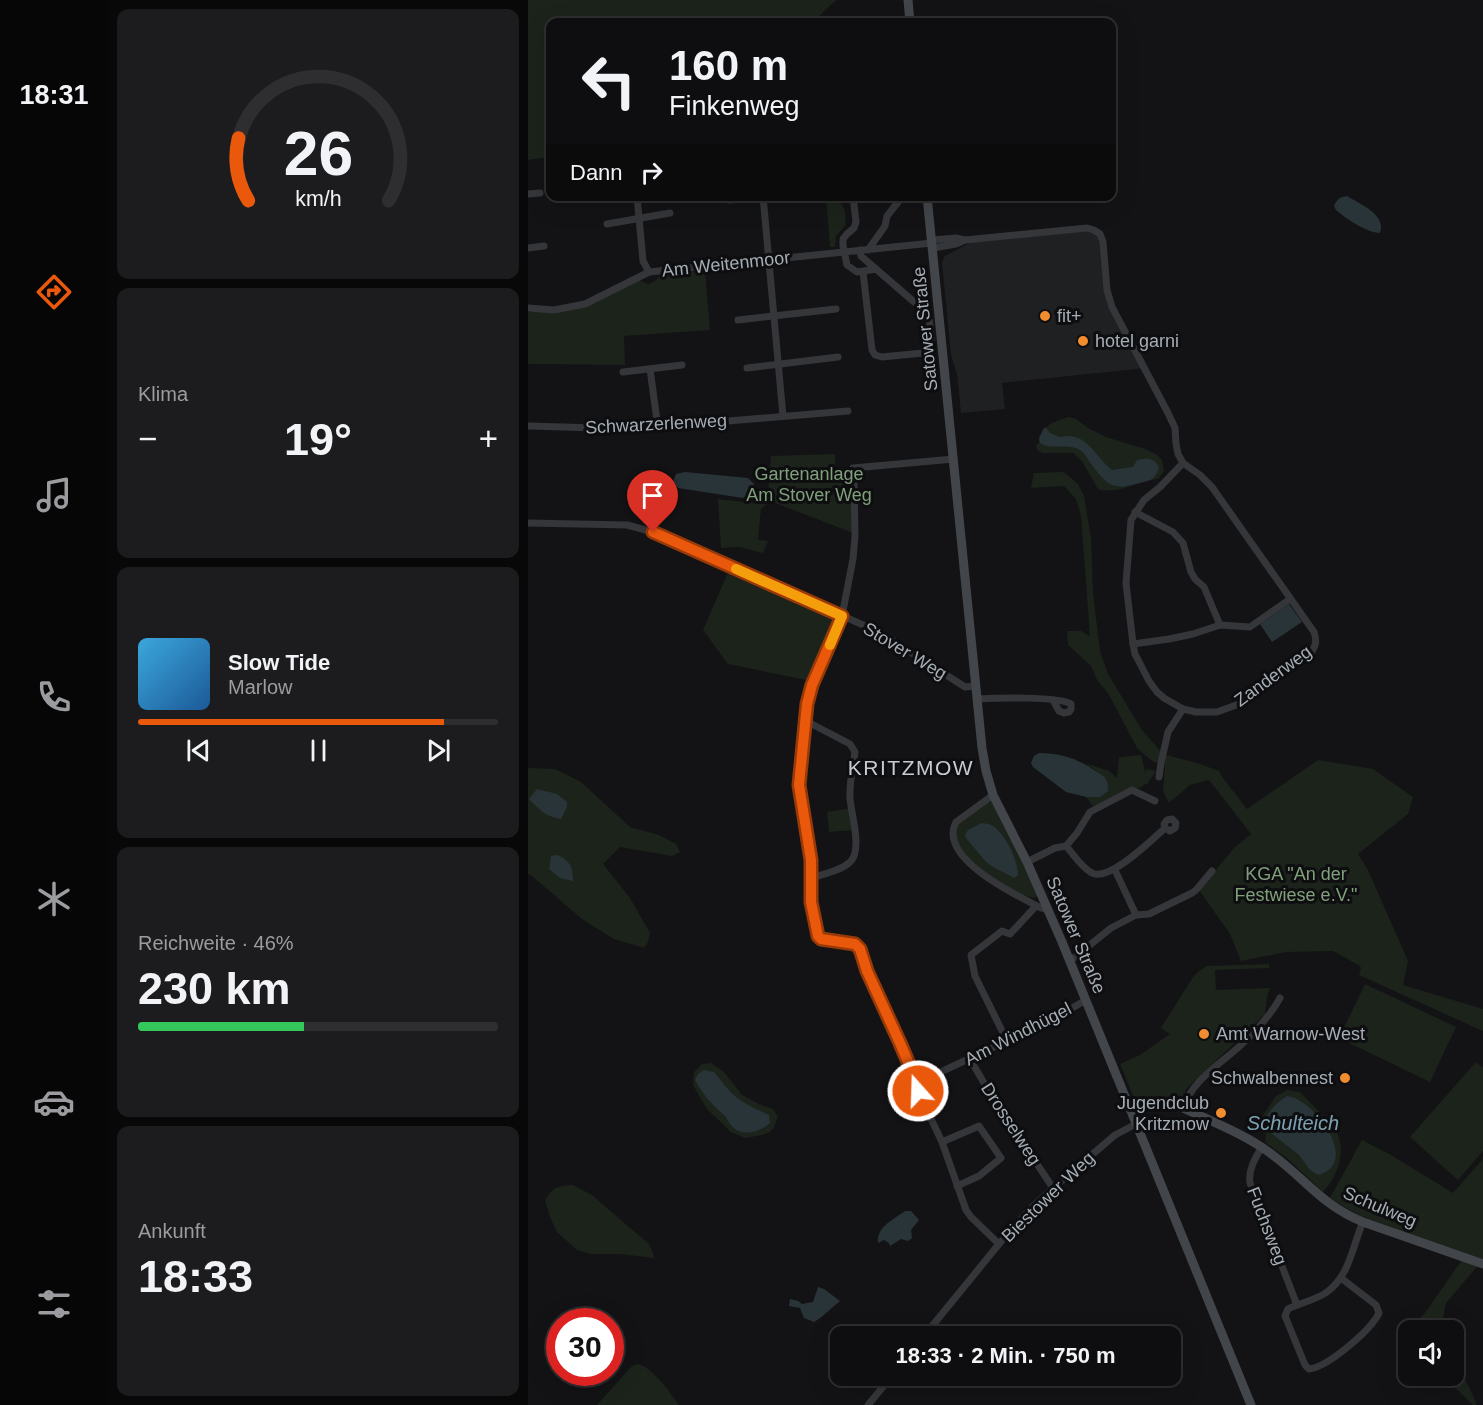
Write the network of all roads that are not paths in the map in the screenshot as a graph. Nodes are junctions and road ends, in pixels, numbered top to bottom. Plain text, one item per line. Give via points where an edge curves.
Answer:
1 (908, 0) edge
2 (910, 18) edge
3 (540, 193) dead end
4 (528, 194) edge
5 (637, 201) edge
6 (763, 201) edge
7 (854, 201) edge
8 (899, 201) edge
9 (928, 201) edge
10 (670, 213) dead end
11 (639, 218) junction
12 (608, 224) dead end
13 (932, 244) junction
14 (544, 246) dead end
15 (528, 248) edge
16 (864, 250) junction
17 (844, 252) junction
18 (770, 260) junction
19 (876, 269) junction
20 (649, 272) junction
21 (863, 272) junction
22 (528, 308) edge
23 (836, 309) dead end
24 (774, 316) junction
25 (738, 320) dead end
26 (838, 357) dead end
27 (778, 364) junction
28 (682, 365) dead end
29 (747, 368) dead end
30 (650, 369) junction
31 (623, 372) dead end
32 (848, 411) dead end
33 (783, 416) junction
34 (528, 426) edge
35 (657, 428) junction
36 (954, 459) junction
37 (1183, 463) junction
38 (853, 468) dead end
39 (854, 480) dead end
40 (1135, 512) junction
41 (528, 523) edge
42 (1290, 599) junction
43 (842, 616) junction
44 (1220, 625) junction
45 (1133, 644) junction
46 (976, 686) junction
47 (977, 699) junction
48 (1053, 700) dead end
49 (1183, 709) junction
50 (806, 721) junction
51 (1159, 777) dead end
52 (993, 795) junction
53 (1155, 801) dead end
54 (1165, 828) dead end
55 (1066, 846) junction
56 (1027, 862) junction
57 (1115, 870) junction
58 (1212, 871) dead end
59 (812, 878) junction
60 (1036, 906) junction
61 (1048, 910) junction
62 (1136, 915) junction
63 (1070, 962) junction
64 (1281, 998) dead end
65 (1086, 1000) junction
66 (1007, 1041) junction
67 (970, 1059) junction
68 (917, 1083) junction
69 (1130, 1108) junction
70 (1183, 1108) junction
71 (1136, 1125) junction
72 (942, 1142) junction
73 (1262, 1147) junction
74 (957, 1186) junction
75 (1053, 1188) junction
76 (1363, 1222) junction
77 (999, 1244) junction
78 (1483, 1264) edge
79 (1341, 1278) junction
80 (1298, 1305) junction
81 (932, 1326) edge
82 (884, 1386) edge
83 (868, 1405) edge
84 (1251, 1405) edge

1 - 2 main road
3 - 4 street
5 - 11 street
6 - 18 street
7 - 17 street via 856,222 843,240
8 - 16 street via 887,216 885,226
9 - 13 main road, Satower Straße
10 - 11 street
11 - 12 street
11 - 20 street via 643,261
13 - 16 street, Am Weitenmoor
13 - 36 main road, Satower Straße
13 - 37 street, Am Weitenmoor via 956,238 1087,228 1100,234 1112,307 1175,428
14 - 15 street
16 - 17 street, Am Weitenmoor
16 - 19 street via 861,256
17 - 18 street, Am Weitenmoor
17 - 21 street via 847,264
18 - 20 street, Am Weitenmoor
18 - 24 street
19 - 21 street
19 - 21 street via 928,314 928,350 875,356
20 - 22 street, Am Weitenmoor via 585,304 554,310
23 - 24 street
24 - 25 street
24 - 27 street
26 - 27 street
27 - 29 street
27 - 33 street
28 - 30 street
30 - 31 street
30 - 35 street
32 - 33 street, Schwarzerlenweg
33 - 35 street, Schwarzerlenweg
34 - 35 street, Schwarzerlenweg
36 - 38 street
36 - 46 main road, Satower Straße
37 - 40 street
37 - 42 street, Zanderweg via 1207,481
39 - 43 street via 855,548
40 - 44 street via 1173,532 1183,543 1191,572 1204,587
40 - 45 street, Zanderweg via 1131,519 1126,583
41 - 43 street, Stover Weg via 627,525 653,532
42 - 44 street via 1250,627
42 - 49 street, Zanderweg via 1314,632 1316,645 1311,653 1228,709
43 - 46 street, Stover Weg via 879,632 965,687
43 - 50 street via 812,685
44 - 45 street via 1193,634
45 - 49 street, Zanderweg via 1157,692
46 - 47 main road, Satower Straße
47 - 48 street
47 - 52 main road, Satower Straße via 985,766
49 - 51 street via 1168,732
50 - 59 street via 799,785
50 - 59 street via 850,744 855,752 850,796 854,856 840,868
52 - 56 main road, Satower Straße
52 - 60 street via 956,822 952,836 959,852 981,874
53 - 55 street via 1132,790 1090,812
54 - 57 street
55 - 56 street
55 - 57 street via 1094,874
56 - 61 main road, Satower Straße
57 - 62 street
58 - 62 street via 1196,890 1149,914
59 - 68 street via 811,902 818,936 855,944 860,949
60 - 61 street
60 - 66 street via 1010,934 1002,931 971,955 975,976
61 - 63 main road, Satower Straße
62 - 63 street via 1111,928
63 - 65 main road, Satower Straße
64 - 70 street via 1248,1038 1199,1082
65 - 66 street, Am Windhügel
65 - 69 main road, Satower Straße
66 - 67 street, Am Windhügel
67 - 68 street, Am Windhügel
67 - 75 street, Drosselweg
68 - 72 street
69 - 70 main road, Schulweg via 1152,1102
69 - 71 main road, Satower Straße
70 - 73 main road, Schulweg
71 - 75 street, Biestower Weg via 1115,1135
71 - 84 main road, Satower Straße
72 - 74 street
72 - 74 street via 979,1126 1001,1158 979,1176
73 - 76 main road, Schulweg via 1324,1200
73 - 80 street, Fuchsweg via 1251,1167 1250,1183
74 - 77 street via 971,1217
75 - 77 street, Biestower Weg
76 - 78 main road, Schulweg
76 - 79 street
77 - 81 street, Biestower Weg
79 - 80 street via 1326,1293
79 - 80 street via 1376,1305 1379,1312 1376,1320 1337,1356 1314,1368 1305,1365 1285,1316 1288,1309
82 - 83 street

